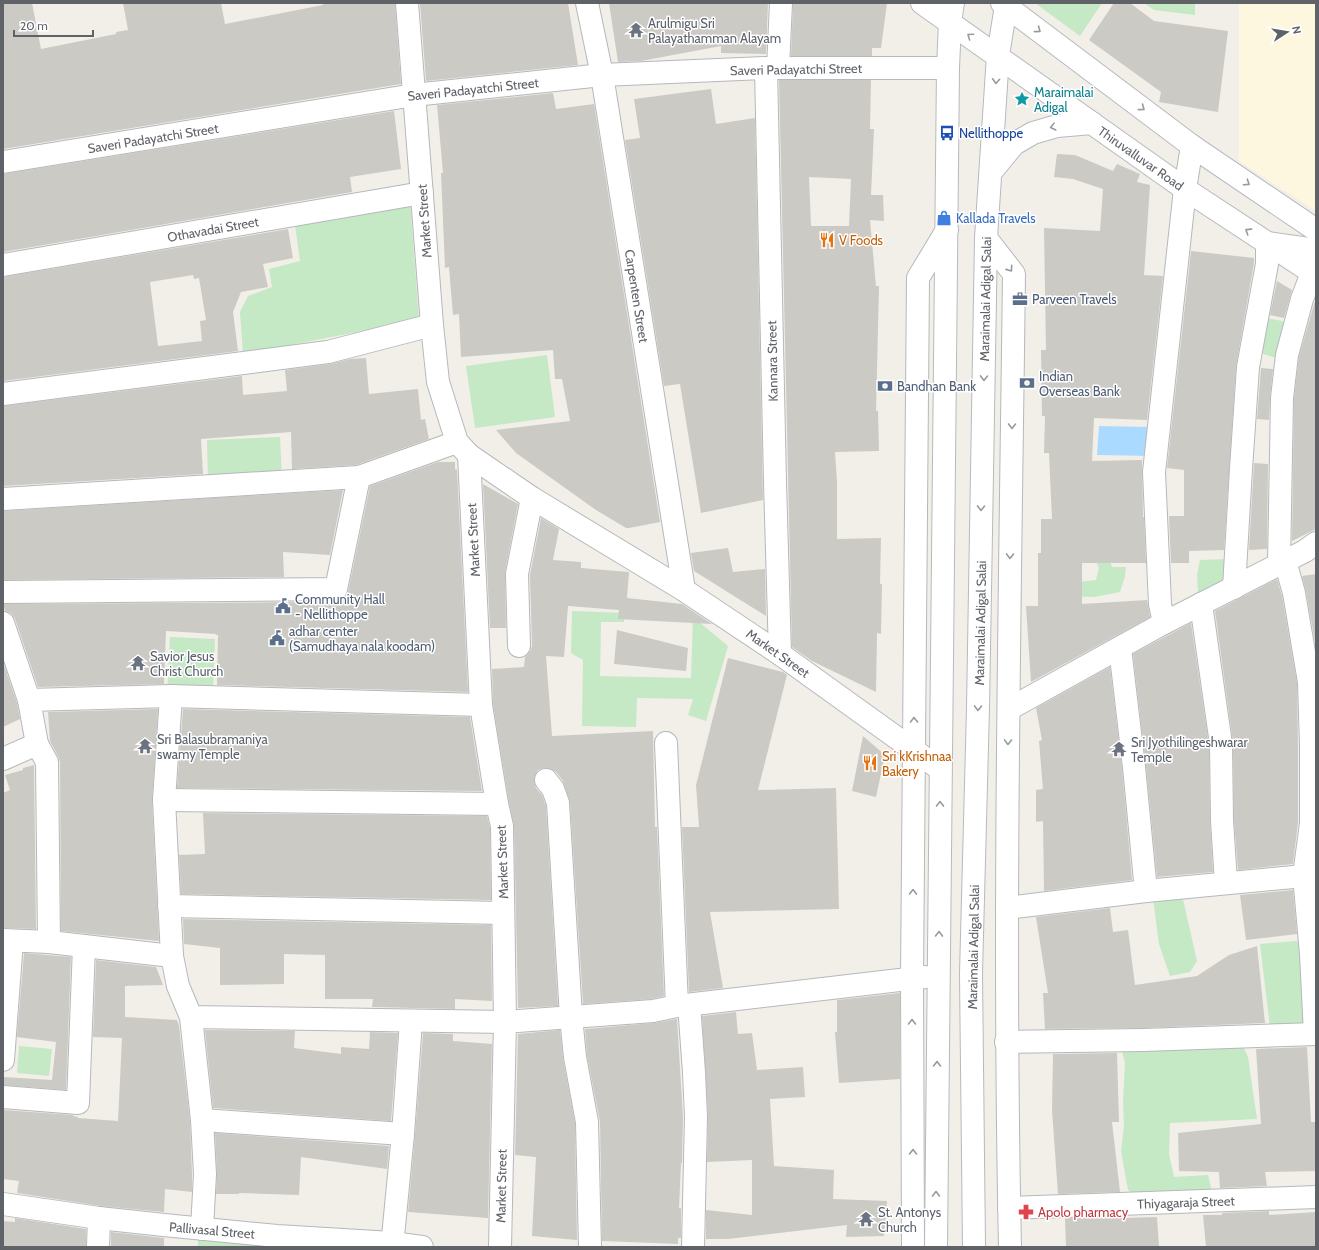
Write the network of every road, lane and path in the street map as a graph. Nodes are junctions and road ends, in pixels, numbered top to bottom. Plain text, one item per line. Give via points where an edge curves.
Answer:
1 (407, 3) edge
2 (587, 3) edge
3 (781, 3) edge
4 (922, 3) edge
5 (1004, 5) edge
6 (952, 12) edge
7 (998, 55) junction
8 (772, 68) junction
9 (948, 68) junction
10 (602, 75) junction
11 (414, 95) junction
12 (1092, 123) junction
13 (1192, 146) junction
14 (3, 162) edge
15 (990, 172) junction
16 (1185, 189) junction
17 (422, 193) junction
18 (946, 230) junction
19 (1316, 230) edge
20 (986, 238) junction
21 (1267, 243) junction
22 (1316, 250) edge
23 (3, 265) edge
24 (1315, 273) edge
25 (432, 325) junction
26 (3, 394) edge
27 (463, 449) junction
28 (359, 478) junction
29 (532, 498) junction
30 (3, 499) edge
31 (1316, 543) edge
32 (1279, 565) junction
33 (1234, 588) junction
34 (684, 590) junction
35 (3, 592) edge
36 (1201, 604) junction
37 (1164, 622) junction
38 (3, 623) edge
39 (519, 646) dead end
40 (1120, 648) junction
41 (780, 654) junction
42 (1311, 668) edge
43 (171, 696) junction
44 (29, 700) junction
45 (481, 705) junction
46 (1009, 709) junction
47 (666, 743) dead end
48 (37, 744) junction
49 (1314, 746) edge
50 (914, 750) junction
51 (3, 759) edge
52 (940, 769) junction
53 (546, 780) dead end
54 (164, 800) junction
55 (497, 804) junction
56 (1304, 876) junction
57 (1226, 883) junction
58 (1146, 891) junction
59 (168, 906) junction
60 (1007, 908) junction
61 (503, 913) junction
62 (8, 940) edge
63 (49, 942) junction
64 (84, 946) junction
65 (172, 956) junction
66 (938, 975) junction
67 (912, 978) junction
68 (683, 1006) junction
69 (191, 1017) junction
70 (571, 1017) junction
71 (411, 1021) junction
72 (505, 1022) junction
73 (1316, 1034) edge
74 (1006, 1042) junction
75 (3, 1060) edge
76 (3, 1098) edge
77 (202, 1120) junction
78 (403, 1134) junction
79 (1316, 1197) edge
80 (3, 1204) edge
81 (1009, 1208) junction
82 (99, 1218) junction
83 (202, 1229) junction
84 (277, 1242) edge
85 (392, 1245) edge
86 (98, 1247) edge
87 (422, 1247) edge
88 (500, 1247) edge
89 (590, 1247) edge
90 (693, 1247) edge
91 (913, 1247) edge
92 (936, 1247) edge
93 (974, 1247) edge
94 (1010, 1247) edge

1 - 11 street, Market Street
2 - 10 street, Carpenten Street
3 - 8 street, Kannara Street
4 - 6 street
5 - 7 street, Maraimalai Adigal Salai
5 -> 13 street
7 -> 6 street, Thiruvalluvar Road
6 - 9 street
7 - 12 street, Thiruvalluvar Road
7 -> 15 street, Maraimalai Adigal Salai
8 - 9 street, Saveri Padayatchi Street
8 - 10 street, Saveri Padayatchi Street
8 - 41 street, Kannara Street via 774,474
9 - 18 street
10 - 11 street, Saveri Padayatchi Street
10 - 34 street, Carpenten Street
11 - 14 street, Saveri Padayatchi Street
11 - 17 street, Market Street
12 -> 15 street via 1057,126 1033,133 1014,144
12 - 16 street, Thiruvalluvar Road
13 - 16 street
13 -> 19 street
15 - 20 street, Maraimalai Adigal Salai
21 -> 16 street, Thiruvalluvar Road
16 - 37 street via 1154,472 1160,604
17 - 23 street, Othavadai Street
17 - 25 street, Market Street
50 -> 18 street via 918,278
18 - 52 street
20 -> 46 street via 1014,274
20 -> 93 street, Maraimalai Adigal Salai via 971,974
21 - 22 street
21 - 24 street, Thiruvalluvar Road
21 - 33 street via 1267,264 1248,367
24 - 32 street via 1302,299 1287,355 1282,398
25 - 26 street via 328,352
25 - 27 street, Market Street via 438,382
27 - 28 street
27 - 29 street, Market Street
27 - 45 street, Market Street
28 - 30 street
28 - 35 street via 336,589
29 - 34 street, Market Street
29 - 39 street via 518,574
31 - 32 street
32 - 33 street
32 - 42 street via 1287,568
33 - 36 street
34 - 41 street, Market Street
36 - 37 street
36 - 57 street via 1221,744
37 - 40 street
38 - 44 street
40 - 46 street
40 - 58 street
41 - 50 street, Market Street
42 - 49 street via 1309,682
43 - 44 street
43 - 45 street
43 - 54 street
44 - 48 street
45 - 55 street, Market Street
46 -> 60 street
47 - 68 street
48 - 51 street
48 - 63 street via 47,762
49 - 56 street via 1311,823
50 - 52 street, Market Street
67 -> 50 street
66 -> 52 street
53 - 70 street via 553,789 558,803
54 - 55 street
54 - 59 street
55 - 61 street, Market Street via 502,826
56 - 57 street
56 - 73 street
57 - 58 street
58 - 60 street
59 - 61 street
59 - 65 street
60 - 74 street
61 - 72 street, Market Street
62 - 63 street
62 - 75 street
63 - 64 street
64 - 65 street
64 - 76 street via 78,1103
65 - 69 street via 178,986
66 - 67 street
92 -> 66 street
67 - 68 street
91 -> 67 street
68 - 70 street
68 - 90 street via 694,1072 696,1117
69 - 71 street
69 - 77 street
70 - 72 street
70 - 89 street via 575,1057 587,1122
71 - 72 street
71 - 78 street
72 - 88 street, Market Street
73 - 74 street
74 - 81 street
77 - 78 street
77 - 83 street via 205,1174
78 - 85 street
79 - 81 street, Thiyagaraja Street
80 - 82 street, Pallivasal Street
81 - 94 street
82 - 83 street, Pallivasal Street
82 - 86 street
83 - 84 street, Pallivasal Street
84 - 85 street, Pallivasal Street
85 - 87 street, Pallivasal Street

